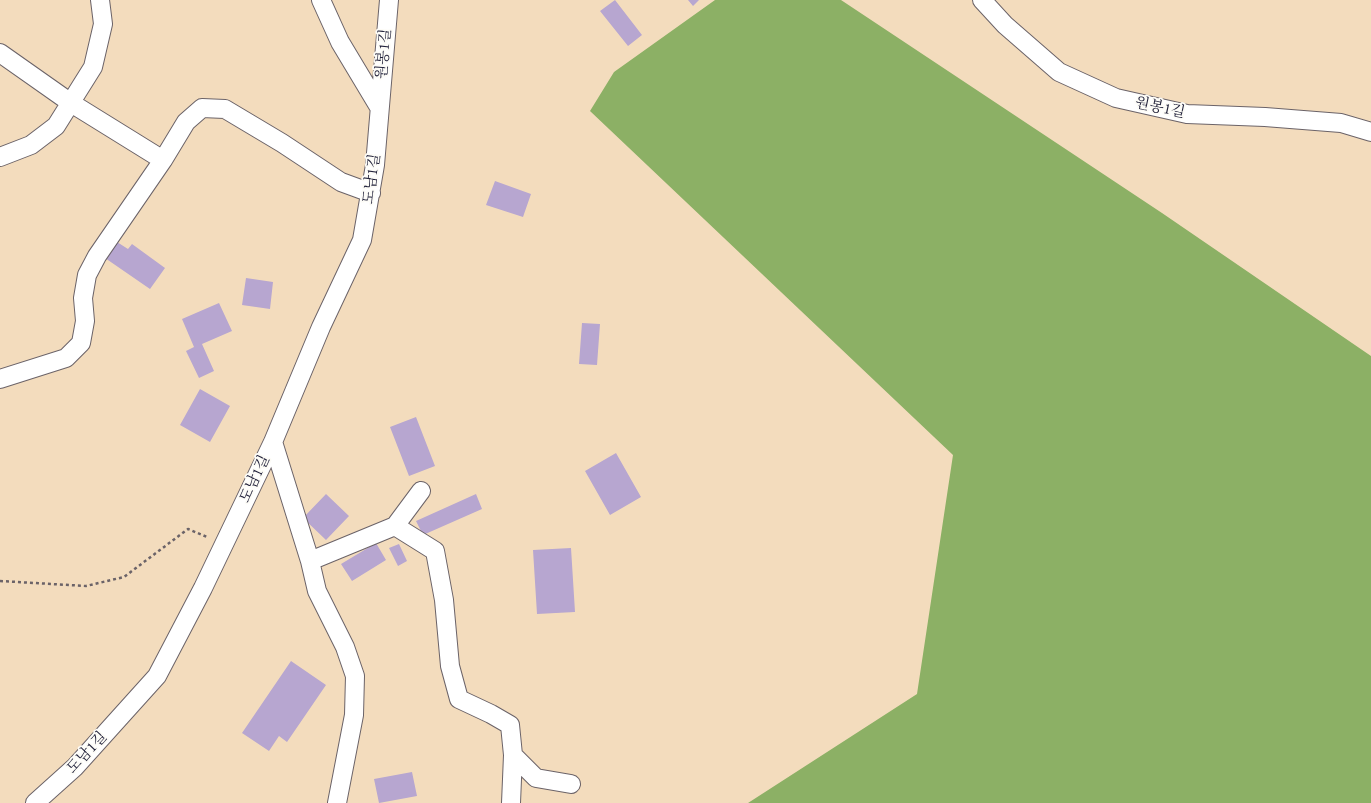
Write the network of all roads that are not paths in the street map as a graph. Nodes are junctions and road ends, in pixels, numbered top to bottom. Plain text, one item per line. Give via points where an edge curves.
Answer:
1 (100, 0) edge
2 (321, 0) edge
3 (389, 0) edge
4 (982, 0) edge
5 (0, 52) edge
6 (71, 103) junction
7 (379, 108) junction
8 (1371, 132) edge
9 (0, 157) edge
10 (163, 160) junction
11 (371, 193) junction
12 (0, 379) edge
13 (273, 442) junction
14 (421, 491) dead end
15 (395, 526) junction
16 (310, 561) junction
17 (513, 755) junction
18 (571, 784) dead end
19 (35, 803) edge
20 (337, 803) edge
21 (511, 803) edge

1 - 6 street via 103,24 93,67
2 - 7 street via 340,42
3 - 7 street, 원봉1길
4 - 8 street, 원봉1길 via 1005,25 1059,72 1116,98 1187,114 1341,123
5 - 6 street
6 - 9 street via 56,126 31,145
6 - 10 street
7 - 11 street, 도남1길
10 - 11 street via 186,122 202,108 224,109 341,182
10 - 12 street via 97,256 87,275 82,298 85,321 81,343 66,358
11 - 13 street, 도남1길 via 362,240 321,327
13 - 16 street
13 - 19 street, 도남1길 via 203,588 157,676 75,767
14 - 15 street
15 - 16 street
15 - 17 street via 435,550 444,600 450,666 459,699 510,725
16 - 20 street via 317,591 345,647 355,676 354,715
17 - 18 street via 536,778
17 - 21 street

